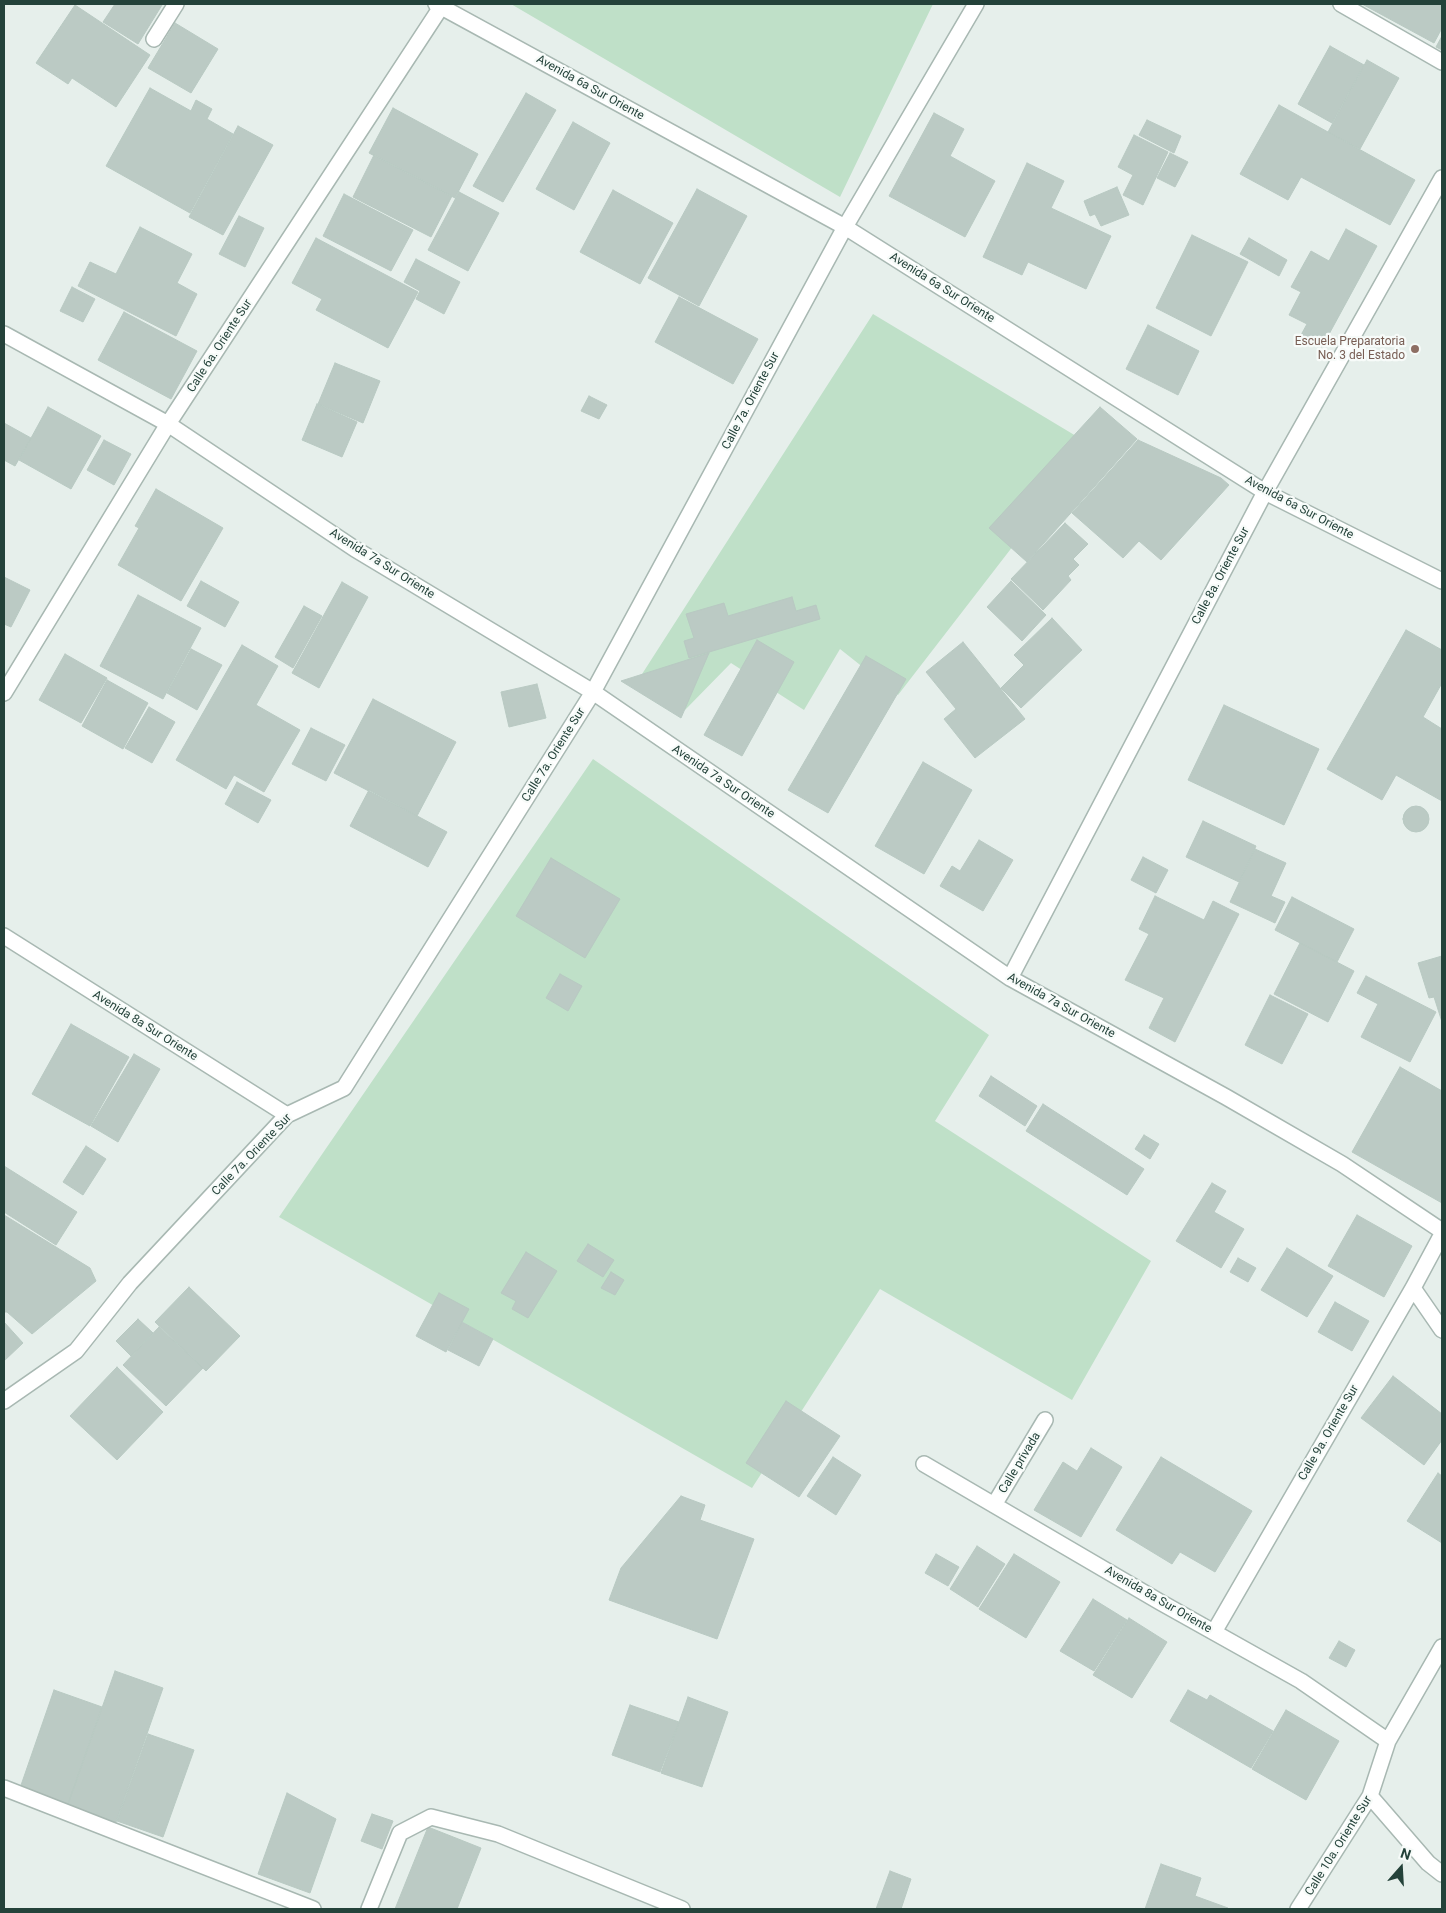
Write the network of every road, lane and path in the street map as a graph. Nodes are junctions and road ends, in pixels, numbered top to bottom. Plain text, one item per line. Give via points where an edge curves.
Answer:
1 (176, 4) edge
2 (976, 4) edge
3 (1341, 4) edge
4 (440, 5) edge
5 (154, 39) dead end
6 (1442, 62) edge
7 (1442, 178) edge
8 (845, 227) junction
9 (4, 334) edge
10 (168, 424) junction
11 (1265, 492) junction
12 (1442, 581) edge
13 (593, 692) junction
14 (4, 693) edge
15 (4, 936) edge
16 (1010, 978) junction
17 (287, 1115) junction
18 (1442, 1232) edge
19 (1413, 1288) junction
20 (1442, 1330) edge
21 (4, 1401) edge
22 (1045, 1420) dead end
23 (924, 1464) dead end
24 (994, 1505) junction
25 (1214, 1632) junction
26 (1442, 1647) edge
27 (1388, 1741) junction
28 (4, 1788) edge
29 (1370, 1796) junction
30 (1442, 1874) edge
31 (313, 1909) edge
32 (369, 1909) edge
33 (682, 1909) edge
34 (1298, 1909) edge

1 - 5 street
2 - 8 street, Calle 7a. Oriente Sur
3 - 6 street
4 - 8 street, Avenida 6a Sur Oriente
4 - 10 street, Calle 6a. Oriente Sur
7 - 11 street, Calle 8a. Oriente Sur
8 - 11 street, Avenida 6a Sur Oriente
8 - 13 street, Calle 7a. Oriente Sur
9 - 10 street, Avenida 7a Sur Oriente
10 - 13 street, Avenida 7a Sur Oriente via 355,549
10 - 14 street, Calle 6a. Oriente Sur
11 - 12 street, Avenida 6a Sur Oriente
11 - 16 street, Calle 8a. Oriente Sur
13 - 16 street, Avenida 7a Sur Oriente
13 - 17 street, Calle 7a. Oriente Sur via 344,1088
15 - 17 street, Avenida 8a Sur Oriente
16 - 18 street, Avenida 7a Sur Oriente via 1342,1164
17 - 21 street, Calle 7a. Oriente Sur via 130,1282 76,1351
18 - 19 street, Calle 9a. Oriente Sur
19 - 20 street
19 - 25 street, Calle 9a. Oriente Sur
22 - 24 street, Calle privada
23 - 24 street, Avenida 8a Sur Oriente
24 - 25 street, Avenida 8a Sur Oriente
25 - 27 street, Avenida 8a Sur Oriente via 1301,1681
26 - 27 street, Calle 10a. Oriente Sur
27 - 29 street, Calle 10a. Oriente Sur
28 - 31 street
29 - 30 street via 1428,1863
29 - 34 street, Calle 10a. Oriente Sur
32 - 33 street via 400,1833 431,1817 498,1834

